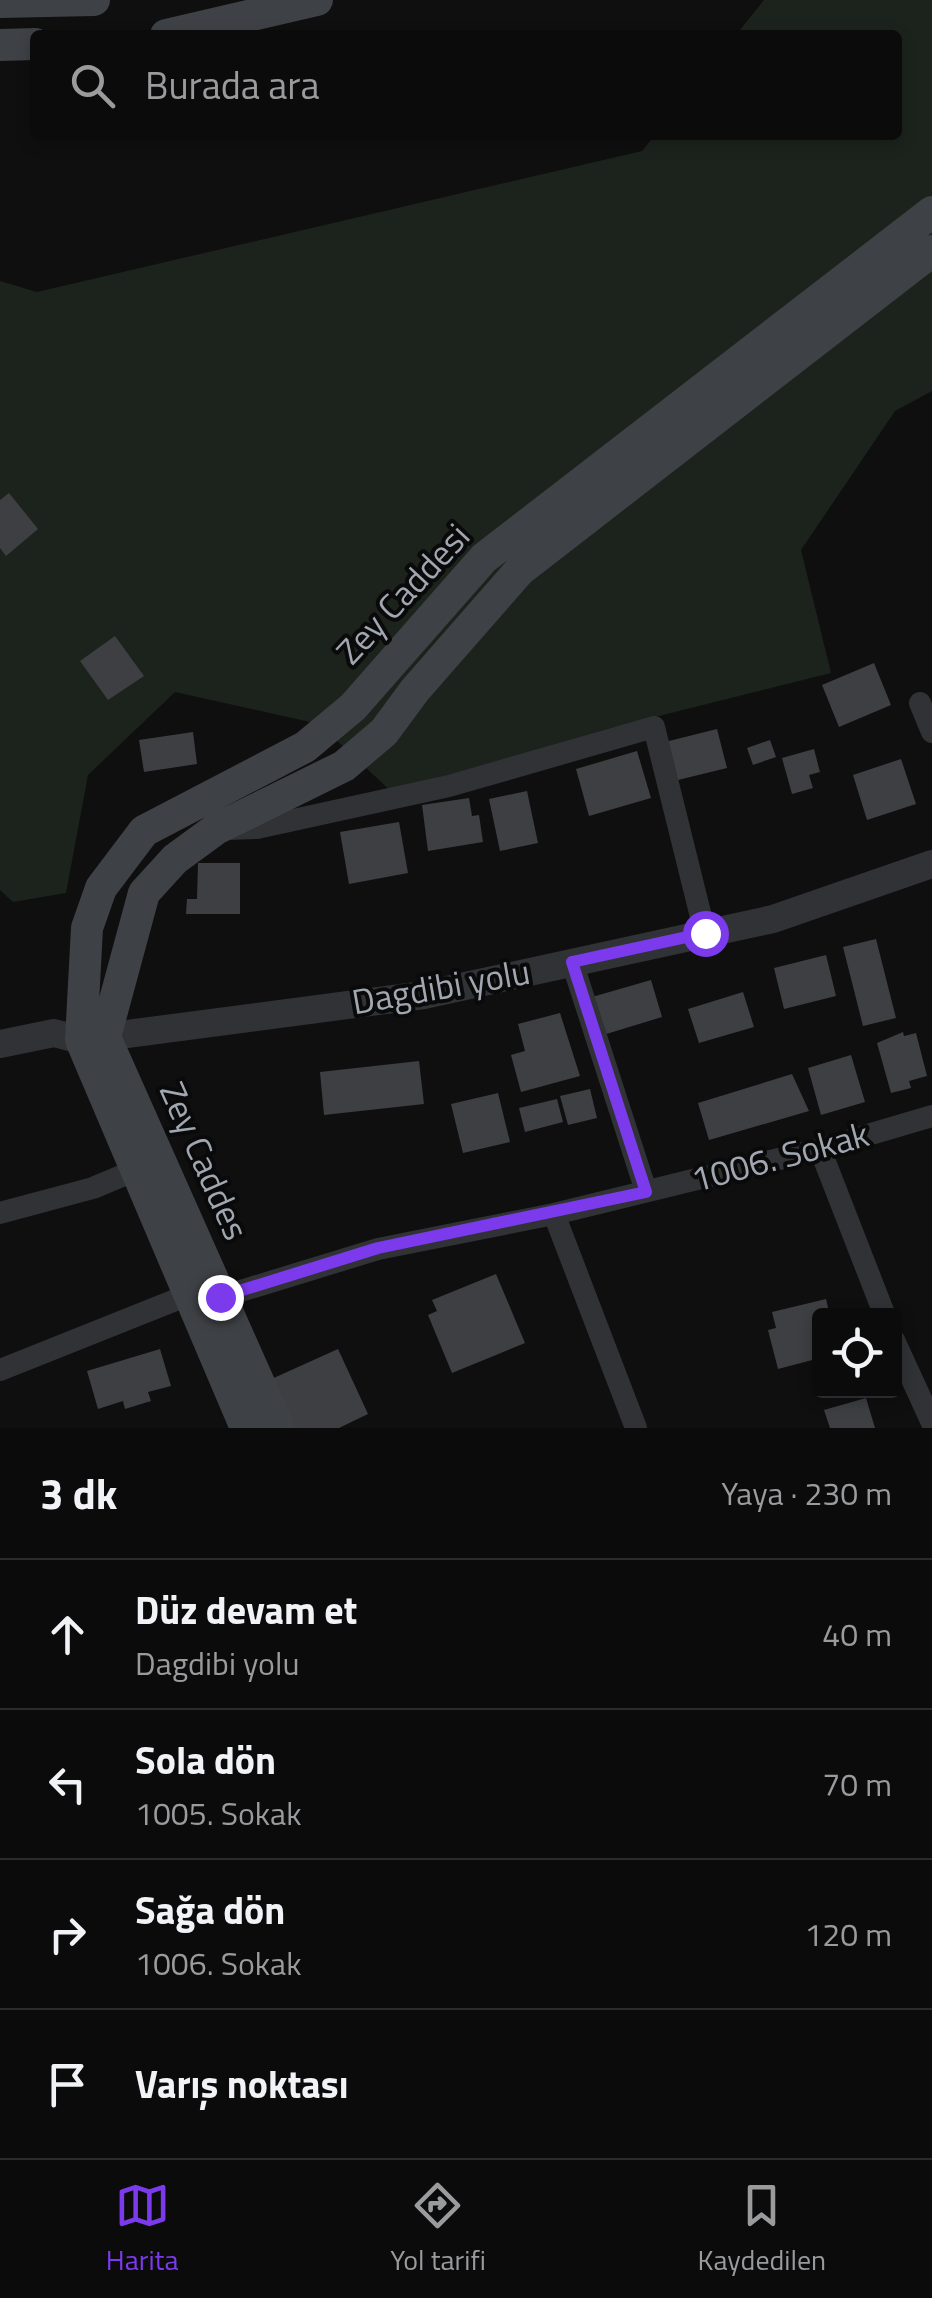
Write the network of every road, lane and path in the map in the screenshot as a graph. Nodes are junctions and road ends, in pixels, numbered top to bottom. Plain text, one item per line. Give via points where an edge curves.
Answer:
1 (94, 0) edge
2 (318, 0) edge
3 (0, 2) edge
4 (188, 30) edge
5 (30, 44) edge
6 (0, 46) edge
7 (932, 212) edge
8 (932, 250) edge
9 (920, 702) dead end
10 (932, 732) edge
11 (216, 829) junction
12 (932, 864) edge
13 (705, 933) junction
14 (572, 962) junction
15 (93, 1038) junction
16 (0, 1044) edge
17 (932, 1116) edge
18 (820, 1150) junction
19 (138, 1169) junction
20 (646, 1192) junction
21 (0, 1213) edge
22 (554, 1214) junction
23 (204, 1296) junction
24 (882, 1308) edge
25 (902, 1357) edge
26 (0, 1370) edge
27 (932, 1423) edge
28 (246, 1428) edge
29 (279, 1428) edge
30 (636, 1428) edge

1 - 3 main road
2 - 4 main road
5 - 6 main road
7 - 15 main road, Zey Caddesi via 484,558 353,707 304,748 144,831 102,888 87,928
8 - 11 main road, Zey Caddesi via 520,570 384,732 344,766
9 - 10 street
11 - 13 street via 257,828 449,786 654,728
11 - 15 main road, Zey Caddesi via 144,892
12 - 13 street, Dagdibi yolu via 773,918
13 - 14 street, Dagdibi yolu
14 - 15 street, Dagdibi yolu via 424,995
14 - 20 street
15 - 16 street, Dagdibi yolu via 54,1033
15 - 19 main road, Zey Caddes
15 - 23 main road, Zey Caddes
17 - 18 street, 1006. Sokak
18 - 20 street, 1006. Sokak
18 - 24 street
19 - 21 street
19 - 23 main road, Zey Caddes
20 - 22 street, 1006. Sokak
22 - 23 street, 1006. Sokak via 378,1248
22 - 30 street
23 - 26 street, 1006. Sokak
23 - 28 main road, Zey Caddes
23 - 29 main road, Zey Caddes
25 - 27 street

